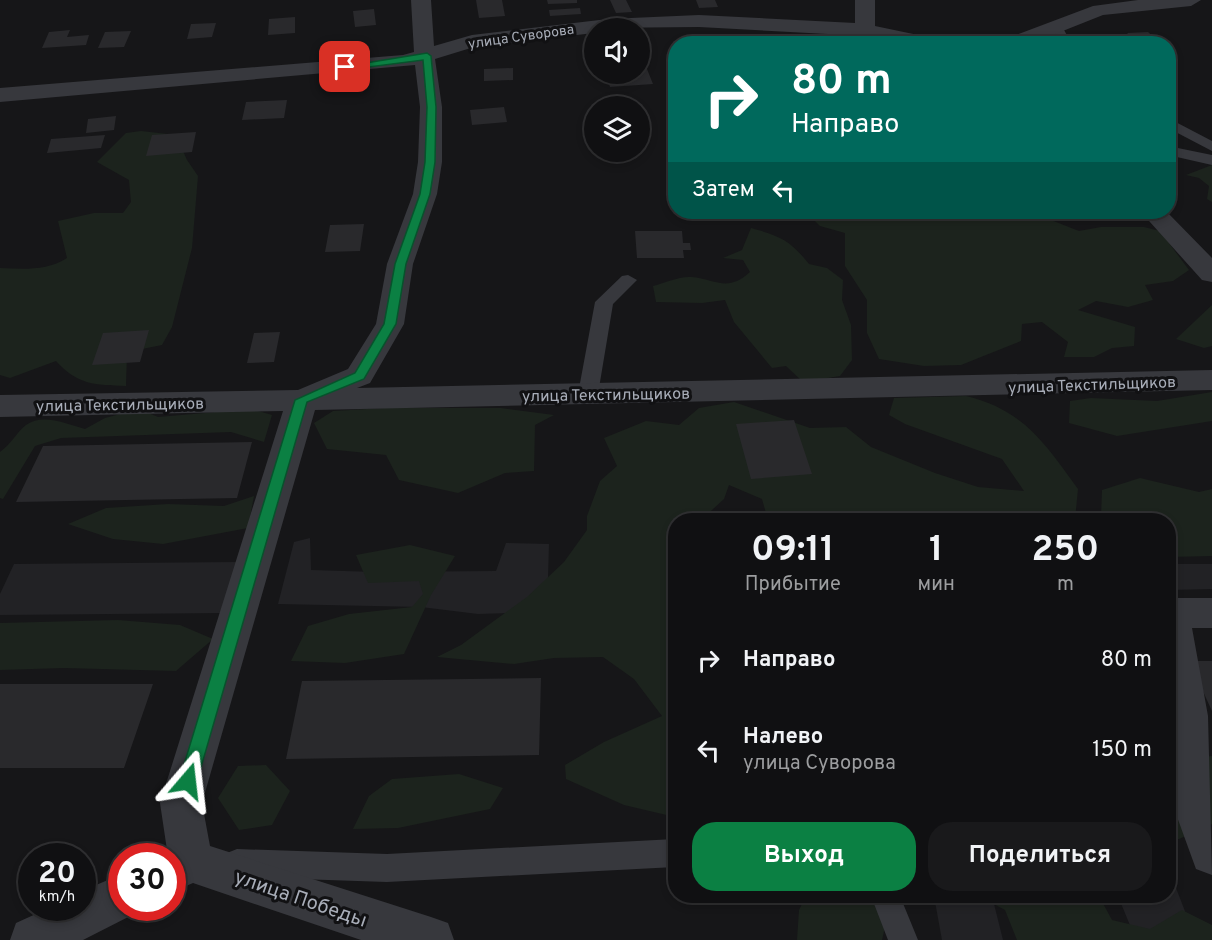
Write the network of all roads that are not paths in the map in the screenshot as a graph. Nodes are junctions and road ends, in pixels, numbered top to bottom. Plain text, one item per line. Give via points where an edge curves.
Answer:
1 (421, 0) edge
2 (865, 0) edge
3 (1191, 0) edge
4 (865, 30) junction
5 (1061, 35) edge
6 (895, 36) edge
7 (427, 56) junction
8 (0, 95) edge
9 (1176, 127) edge
10 (1212, 147) edge
11 (1176, 152) edge
12 (1212, 160) edge
13 (1160, 219) edge
14 (1212, 274) edge
15 (628, 280) dead end
16 (1212, 380) edge
17 (588, 394) junction
18 (302, 400) junction
19 (0, 406) edge
20 (1176, 613) edge
21 (1212, 613) edge
22 (1176, 643) edge
23 (182, 843) edge
24 (668, 853) edge
25 (1212, 854) edge
26 (186, 866) edge
27 (186, 867) edge
28 (108, 903) edge
29 (889, 903) edge
30 (33, 940) edge
31 (431, 940) edge
32 (903, 940) edge

1 - 7 street
2 - 4 street
3 - 5 street via 1100,10
4 - 6 street, улица Суворова
4 - 7 street, улица Суворова via 699,21 608,25 491,37
7 - 8 street, улица Суворова via 285,73
7 - 18 street via 430,162 425,194 400,264 390,324 359,376
9 - 10 lane
11 - 12 lane
13 - 14 street
15 - 17 lane via 604,303
16 - 17 street, улица Текстильщиков
17 - 18 street, улица Текстильщиков
18 - 19 street, улица Текстильщиков
18 - 23 street via 181,803
20 - 21 street
22 - 25 street via 1188,716 1189,790
24 - 26 lane via 387,868
27 - 31 street, улица Победы
28 - 30 street
29 - 32 lane

